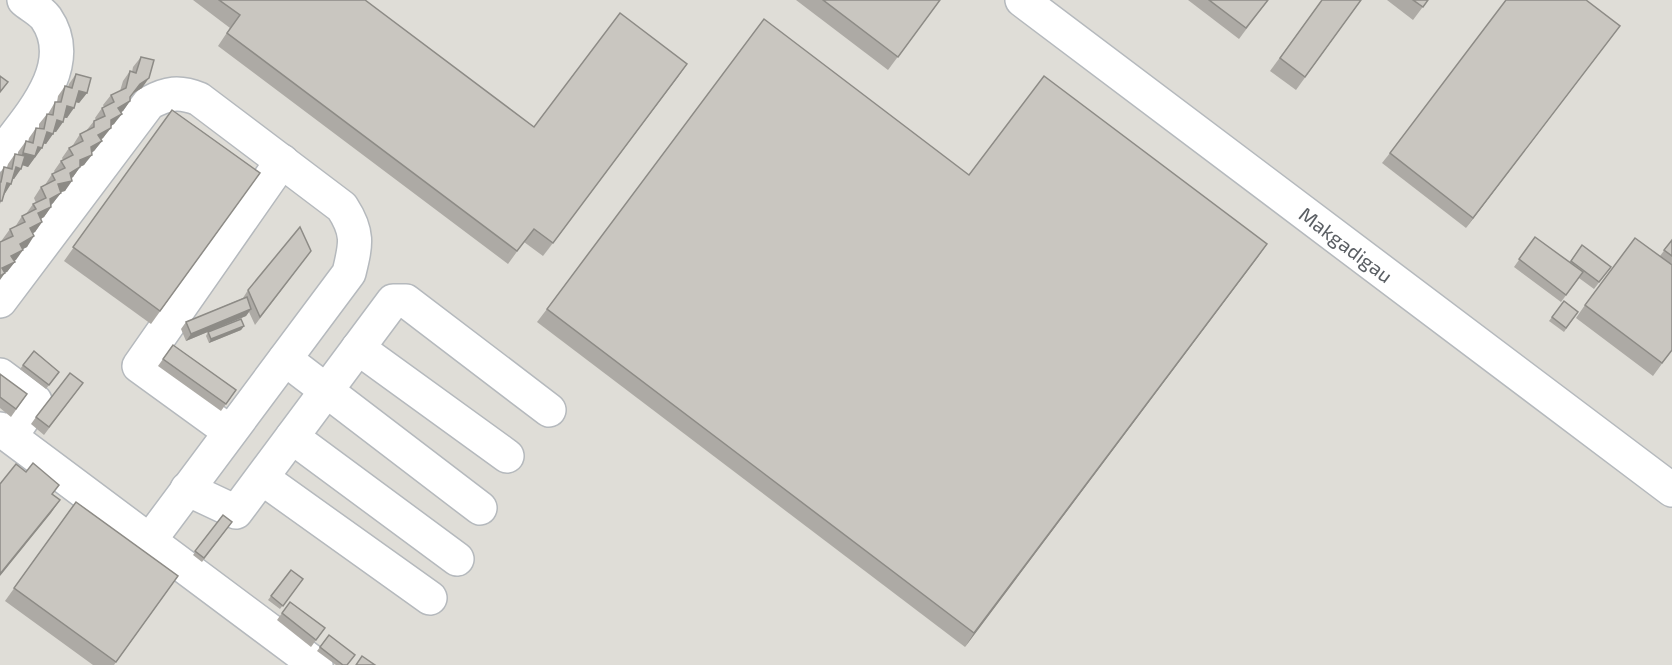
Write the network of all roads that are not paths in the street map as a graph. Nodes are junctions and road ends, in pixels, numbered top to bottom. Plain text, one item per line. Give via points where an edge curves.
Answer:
1 (24, 0) edge
2 (1023, 0) edge
3 (0, 155) edge
4 (282, 161) junction
5 (0, 301) edge
6 (358, 348) junction
7 (285, 359) junction
8 (0, 375) edge
9 (326, 391) junction
10 (549, 410) dead end
11 (5, 432) edge
12 (230, 432) junction
13 (292, 437) junction
14 (507, 456) dead end
15 (262, 478) junction
16 (187, 489) junction
17 (1672, 490) edge
18 (480, 508) dead end
19 (150, 540) junction
20 (457, 559) dead end
21 (430, 598) dead end
22 (316, 665) edge

1 - 3 street via 46,18 58,50 47,92
2 - 17 street, Makgadigau
4 - 5 street via 199,99 184,93 165,94 149,103
4 - 7 street via 342,207 356,239 349,273
4 - 12 street via 140,366
6 - 9 street
6 - 10 street via 393,301 406,302
6 - 14 street
7 - 9 street
7 - 12 street
8 - 11 street via 36,401
9 - 13 street
9 - 18 street
11 - 19 street
12 - 16 street
13 - 15 street
13 - 20 street
15 - 16 street via 236,513
15 - 21 street
16 - 19 street
19 - 22 street

